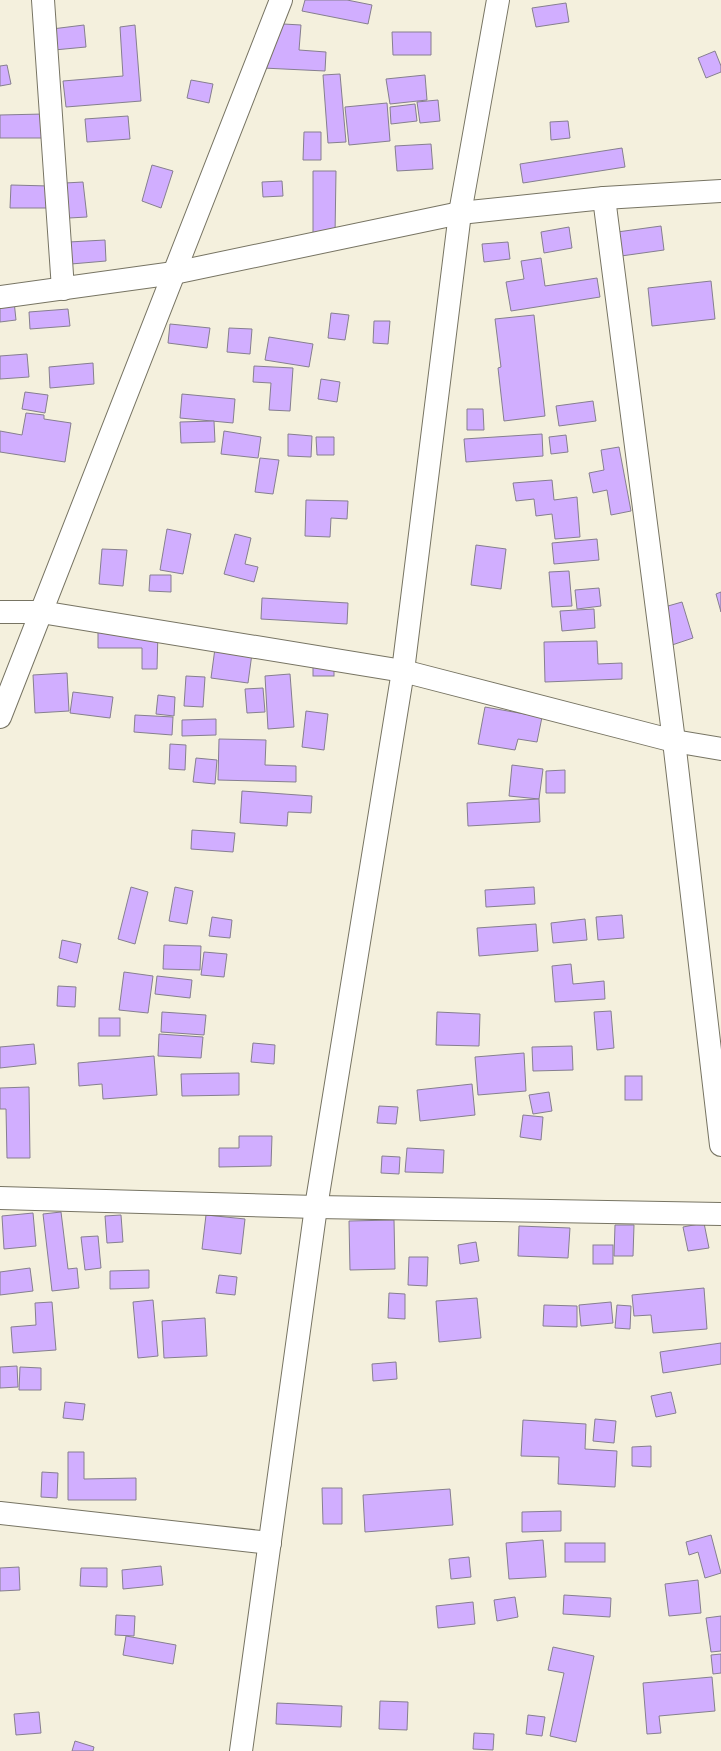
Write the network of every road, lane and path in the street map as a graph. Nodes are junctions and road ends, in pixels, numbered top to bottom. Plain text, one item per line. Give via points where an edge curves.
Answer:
1 (42, 0) edge
2 (281, 0) edge
3 (498, 0) edge
4 (721, 191) edge
5 (604, 198) junction
6 (460, 213) junction
7 (174, 273) junction
8 (63, 289) junction
9 (0, 297) edge
10 (0, 612) edge
11 (41, 612) junction
12 (403, 671) junction
13 (0, 717) edge
14 (674, 742) junction
15 (721, 749) edge
16 (721, 1145) edge
17 (0, 1198) edge
18 (316, 1207) junction
19 (721, 1214) edge
20 (0, 1513) edge
21 (270, 1543) junction
22 (241, 1751) edge

1 - 8 street
2 - 7 street
3 - 6 street
4 - 5 street
5 - 6 street
5 - 14 street
6 - 7 street
6 - 12 street
7 - 8 street
7 - 11 street
8 - 9 street
10 - 11 street
11 - 12 street
11 - 13 street
12 - 14 street
12 - 18 street
14 - 15 street
14 - 16 street
17 - 18 street
18 - 19 street
18 - 21 street
20 - 21 street
21 - 22 street

